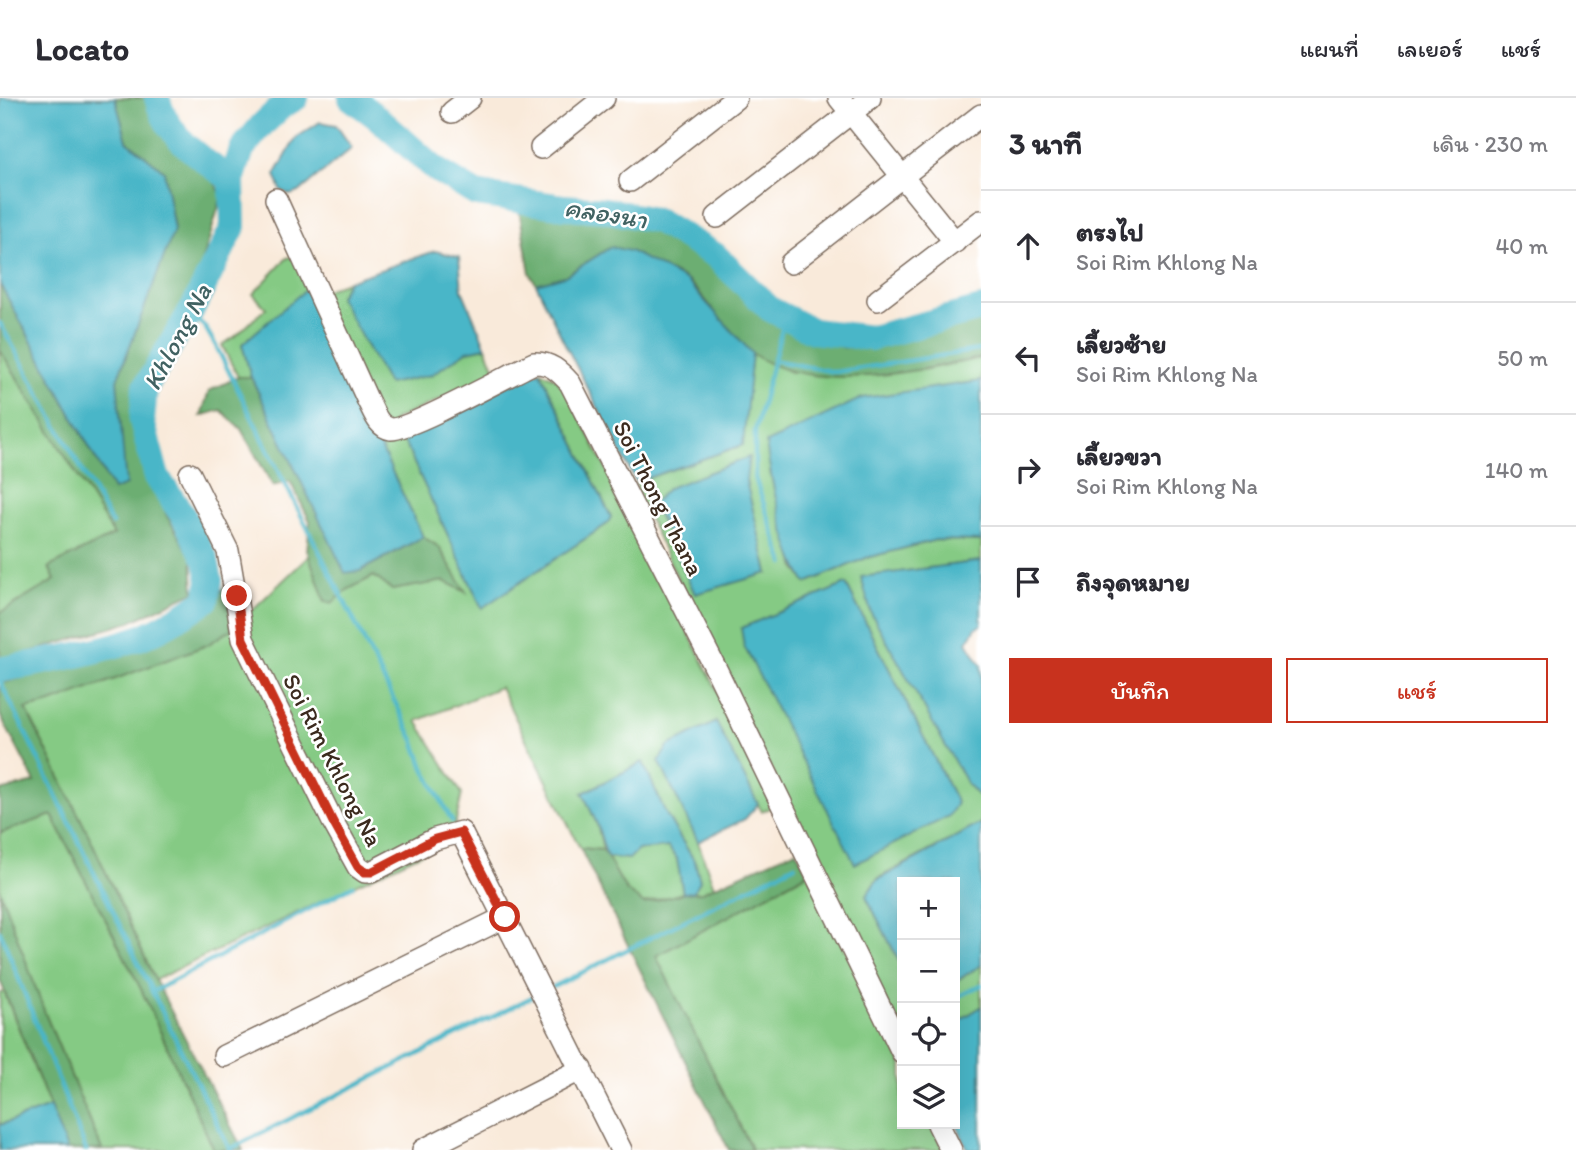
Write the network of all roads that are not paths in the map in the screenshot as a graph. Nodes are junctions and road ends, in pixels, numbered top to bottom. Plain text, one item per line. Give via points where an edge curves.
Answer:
1 (470, 98) edge
2 (604, 98) edge
3 (736, 98) edge
4 (870, 98) edge
5 (845, 106) edge
6 (452, 112) dead end
7 (981, 115) edge
8 (541, 148) dead end
9 (903, 177) junction
10 (630, 181) dead end
11 (276, 200) dead end
12 (717, 217) dead end
13 (981, 221) edge
14 (955, 242) junction
15 (791, 263) dead end
16 (878, 300) dead end
17 (190, 474) dead end
18 (505, 917) junction
19 (897, 1042) edge
20 (223, 1056) dead end
21 (582, 1069) junction
22 (940, 1129) edge
23 (423, 1150) edge
24 (621, 1150) edge
25 (951, 1150) edge

1 - 6 street
2 - 8 street
3 - 10 street
4 - 5 street
5 - 9 street
5 - 12 street
7 - 9 street
9 - 14 street
9 - 15 street
11 - 19 street, Soi Thong Thana via 368,401 385,427 419,420 534,363 545,362 570,383
13 - 14 street
14 - 16 street
17 - 18 street, Soi Rim Khlong Na via 228,551 243,639 358,867 371,872 435,839 461,832
18 - 20 street
18 - 21 street, Soi Rim Khlong Na
21 - 23 street
21 - 24 street, Soi Rim Khlong Na
22 - 25 street

